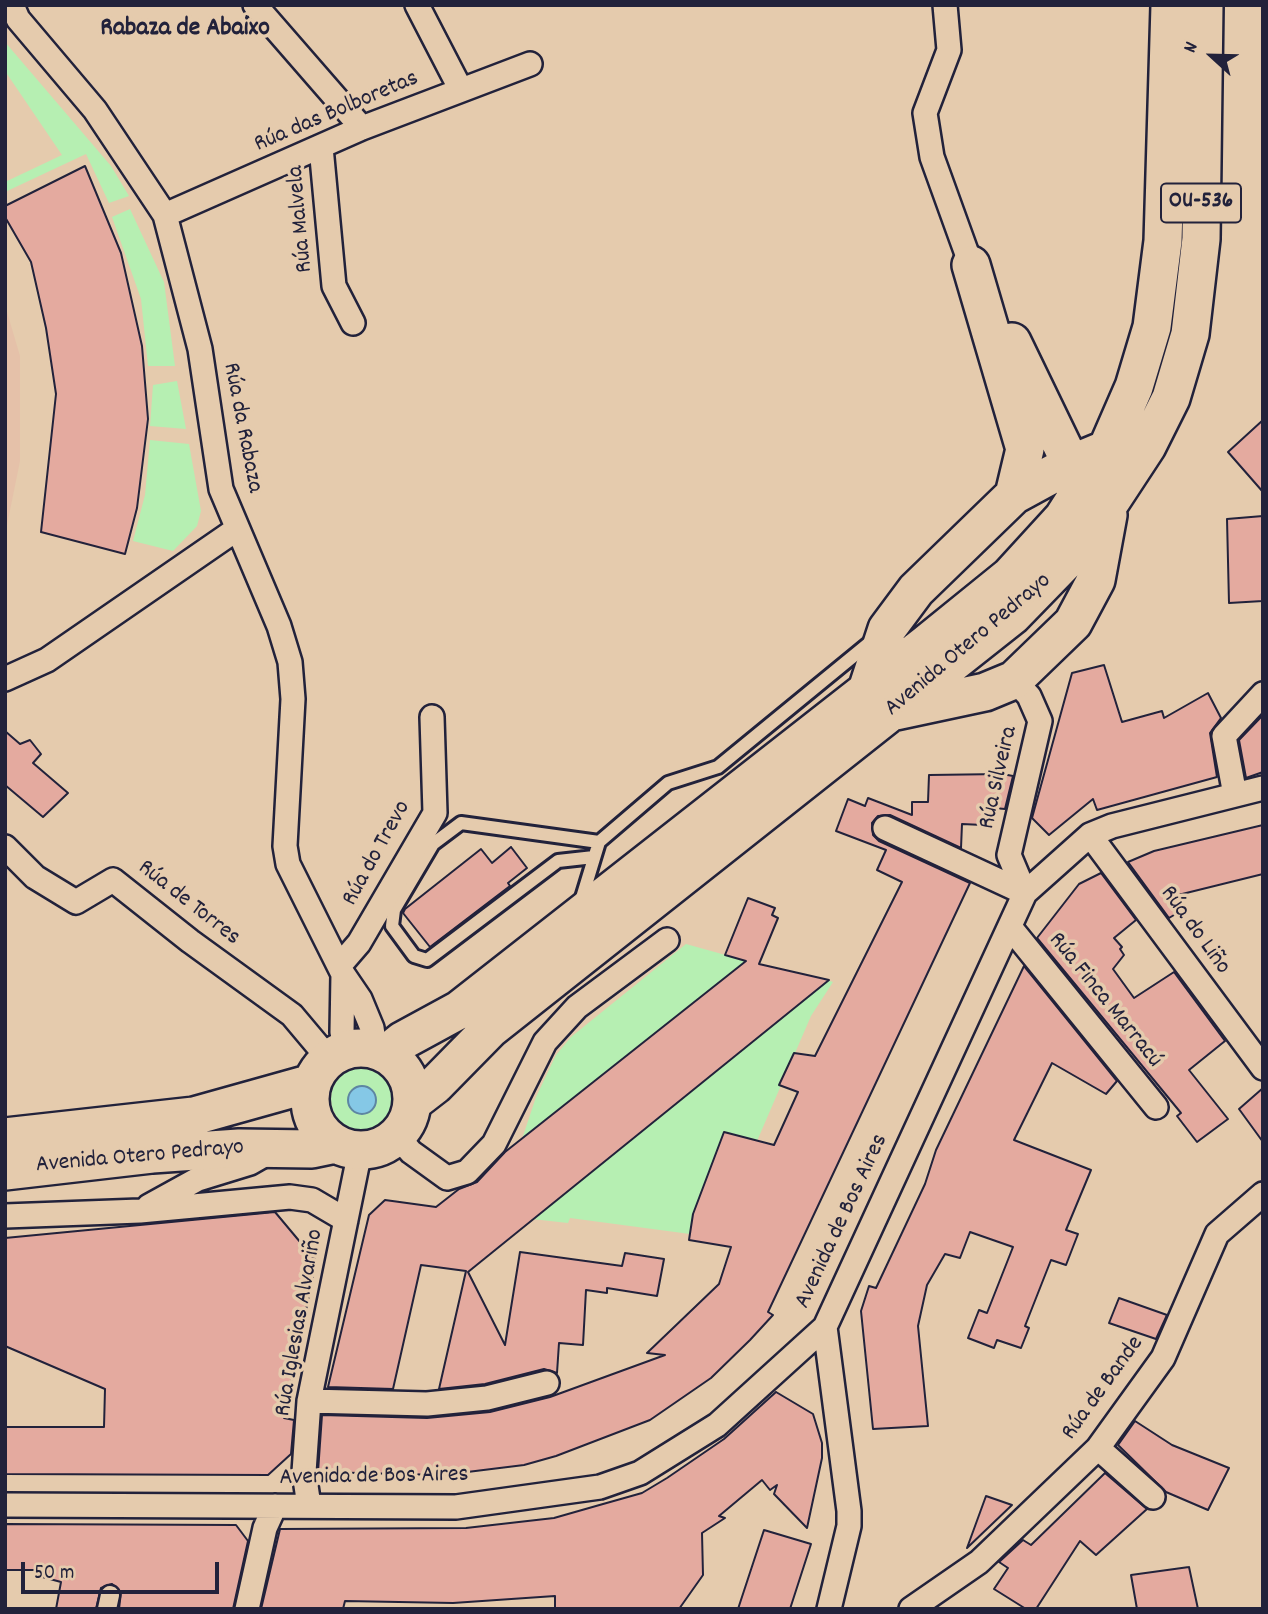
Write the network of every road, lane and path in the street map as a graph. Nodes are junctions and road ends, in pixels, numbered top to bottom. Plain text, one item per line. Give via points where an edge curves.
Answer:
1 (12, 5) edge
2 (254, 5) edge
3 (417, 5) edge
4 (945, 5) edge
5 (1170, 5) edge
6 (1204, 5) edge
7 (530, 64) dead end
8 (461, 90) junction
9 (362, 128) junction
10 (321, 147) junction
11 (165, 215) junction
12 (971, 265) junction
13 (353, 323) dead end
14 (1107, 449) junction
15 (1071, 464) junction
16 (1014, 495) junction
17 (1110, 505) junction
18 (237, 528) junction
19 (977, 534) junction
20 (1056, 550) junction
21 (916, 590) junction
22 (1073, 623) junction
23 (887, 629) junction
24 (936, 656) junction
25 (5, 679) edge
26 (999, 686) junction
27 (1263, 694) edge
28 (878, 701) junction
29 (432, 718) dead end
30 (1263, 788) edge
31 (1235, 795) junction
32 (885, 828) dead end
33 (1090, 835) junction
34 (599, 842) junction
35 (5, 846) edge
36 (594, 857) junction
37 (1025, 893) junction
38 (576, 918) junction
39 (1010, 927) junction
40 (667, 940) dead end
41 (341, 970) junction
42 (350, 1059) junction
43 (1260, 1060) edge
44 (413, 1102) junction
45 (1156, 1107) dead end
46 (397, 1136) junction
47 (5, 1137) edge
48 (275, 1148) junction
49 (347, 1148) junction
50 (5, 1171) edge
51 (1263, 1194) edge
52 (140, 1211) junction
53 (5, 1216) edge
54 (346, 1220) junction
55 (825, 1327) junction
56 (547, 1383) dead end
57 (309, 1401) junction
58 (1098, 1448) junction
59 (1153, 1497) dead end
60 (5, 1505) edge
61 (275, 1506) junction
62 (309, 1506) junction
63 (247, 1609) edge
64 (829, 1609) edge
65 (911, 1609) edge

1 - 11 street, Rúa da Rabaza via 18,19 95,110
2 - 9 street
3 - 8 street
4 - 12 street via 949,50 925,113 932,157
5 - 14 main road, Avenida Otero Pedrayo / OU-536 via 1163,241 1152,327 1134,387
6 - 17 main road, Avenida Otero Pedrayo / OU-536 via 1201,239 1189,334 1171,398
7 - 8 street, Rúa das Bolboretas
8 - 9 street, Rúa das Bolboretas
9 - 10 street, Rúa das Bolboretas
10 - 11 street, Rúa das Bolboretas
10 - 13 street, Rúa Malvela via 334,286
11 - 18 street, Rúa da Rabaza via 200,349 221,489
12 - 15 main road
12 - 16 main road via 1025,449
14 - 15 main road
14 - 20 main road, Avenida Otero Pedrayo via 1063,518
15 - 16 main road
16 - 19 main road
17 - 20 main road, Avenida Otero Pedrayo
17 - 22 main road via 1097,580
18 - 25 street via 47,660
18 - 41 street, Rúa da Rabaza via 290,662 288,864
19 - 20 main road via 1028,524
19 - 21 main road
20 - 22 main road
20 - 24 main road, Avenida Otero Pedrayo via 1012,616
21 - 23 main road
21 - 24 main road
22 - 26 main road
23 - 28 main road
23 - 34 lane via 718,767 668,783
24 - 26 main road
24 - 28 main road, Avenida Otero Pedrayo
26 - 28 main road
26 - 37 street, Rúa Silveira via 1029,696 1040,721 1009,855
27 - 31 street via 1224,736
28 - 38 main road, Avenida Otero Pedrayo
28 - 44 main road, Avenida Otero Pedrayo via 490,1029
29 - 41 street, Rúa do Trevo via 435,813
30 - 31 street, Avenida de Bos Aires
31 - 33 street, Avenida de Bos Aires
32 - 37 street
33 - 37 street, Avenida de Bos Aires
33 - 43 street, Rúa do Liño
34 - 36 lane
34 - 36 lane via 461,823 433,845 394,910 392,926 414,957 427,960 558,861
35 - 42 street, Rúa de Torres via 35,877 76,902 113,880
36 - 38 lane
37 - 39 street, Avenida de Bos Aires
38 - 42 main road, Avenida Otero Pedrayo via 459,1010 402,1041
39 - 45 street, Rúa Finca Marracú
39 - 55 street, Avenida de Bos Aires
40 - 46 street via 577,1007 545,1042 494,1144 467,1172 447,1178
41 - 42 street via 342,1032
42 - 44 main road via 407,1073
42 - 47 main road, Avenida Otero Pedrayo via 194,1116
42 - 49 main road via 310,1108 314,1120
44 - 46 main road
46 - 49 main road via 386,1144
48 - 49 main road, Avenida Otero Pedrayo
48 - 50 main road, Avenida Otero Pedrayo via 152,1154
48 - 52 street, Avenida Otero Pedrayo via 250,1163 198,1179
49 - 54 street, Rúa Iglesias Alvariño
51 - 58 street, Rúa de Bande via 1216,1234 1163,1359
52 - 53 street, Avenida Otero Pedrayo
52 - 54 street, Avenida Otero Pedrayo via 290,1198 312,1200
54 - 57 street, Rúa Iglesias Alvariño
55 - 62 street, Avenida de Bos Aires via 717,1425 640,1473 600,1487 456,1507
55 - 64 street via 849,1511
56 - 57 street via 487,1398 427,1404
57 - 62 street, Rúa Iglesias Alvariño via 304,1472
58 - 59 street
58 - 65 street, Rúa de Bande via 979,1562
60 - 61 street, Avenida de Bos Aires
61 - 62 street, Avenida de Bos Aires
61 - 63 street via 265,1528

